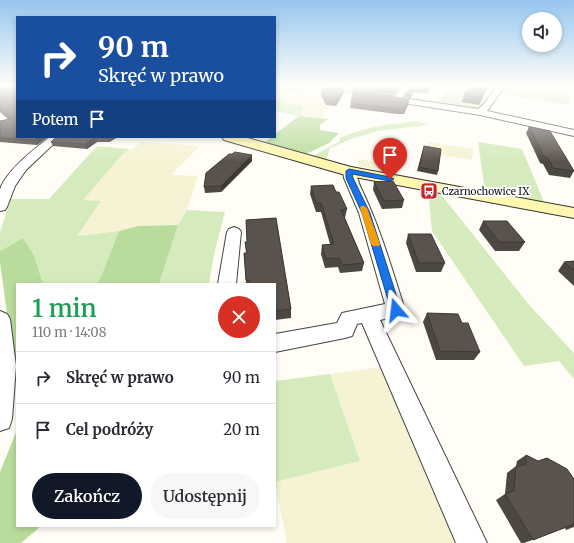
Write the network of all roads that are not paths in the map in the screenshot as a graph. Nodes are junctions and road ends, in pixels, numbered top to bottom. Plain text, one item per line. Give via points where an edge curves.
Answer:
1 (476, 111) edge
2 (480, 112) joint
3 (574, 133) edge
4 (55, 138) edge
5 (233, 138) edge
6 (349, 171) junction
7 (0, 207) edge
8 (574, 213) edge
9 (234, 232) dead end
10 (227, 283) edge
11 (368, 314) junction
12 (0, 319) edge
13 (276, 343) edge
14 (0, 419) edge
15 (472, 543) edge

1 - 2 street
2 - 3 street
4 - 7 street via 32,156 12,178
5 - 6 street
6 - 8 street
6 - 11 street via 366,213 396,310
9 - 10 street
11 - 13 street via 349,318 345,330
11 - 15 street
12 - 14 street via 5,366

